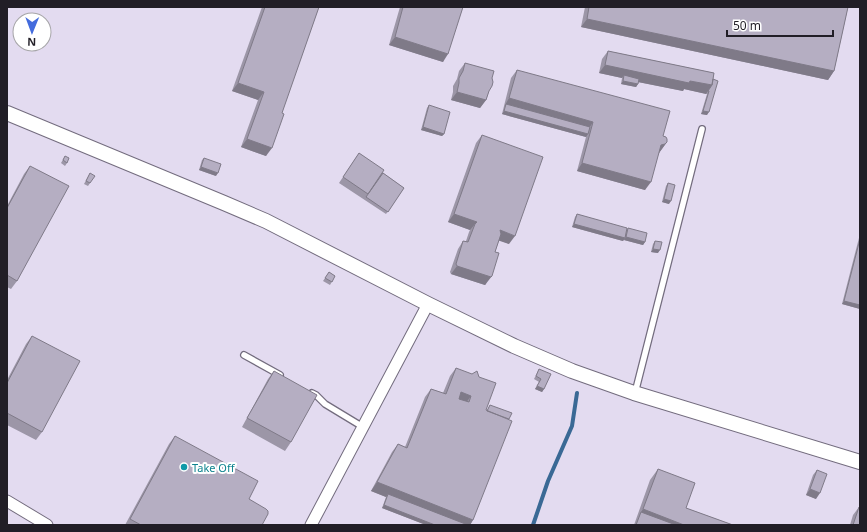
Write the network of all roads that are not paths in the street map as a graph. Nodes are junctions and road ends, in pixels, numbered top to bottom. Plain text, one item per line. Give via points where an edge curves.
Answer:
1 (7, 113) edge
2 (702, 130) dead end
3 (428, 304) junction
4 (244, 355) dead end
5 (283, 377) edge
6 (310, 391) edge
7 (634, 393) junction
8 (363, 427) junction
9 (860, 462) edge
10 (7, 501) edge
11 (47, 525) edge
12 (311, 525) edge

1 - 3 street via 266,221
2 - 7 lane
3 - 7 street via 514,346
3 - 8 street
4 - 5 lane
6 - 8 lane via 325,404
7 - 9 street
8 - 12 street
10 - 11 street

